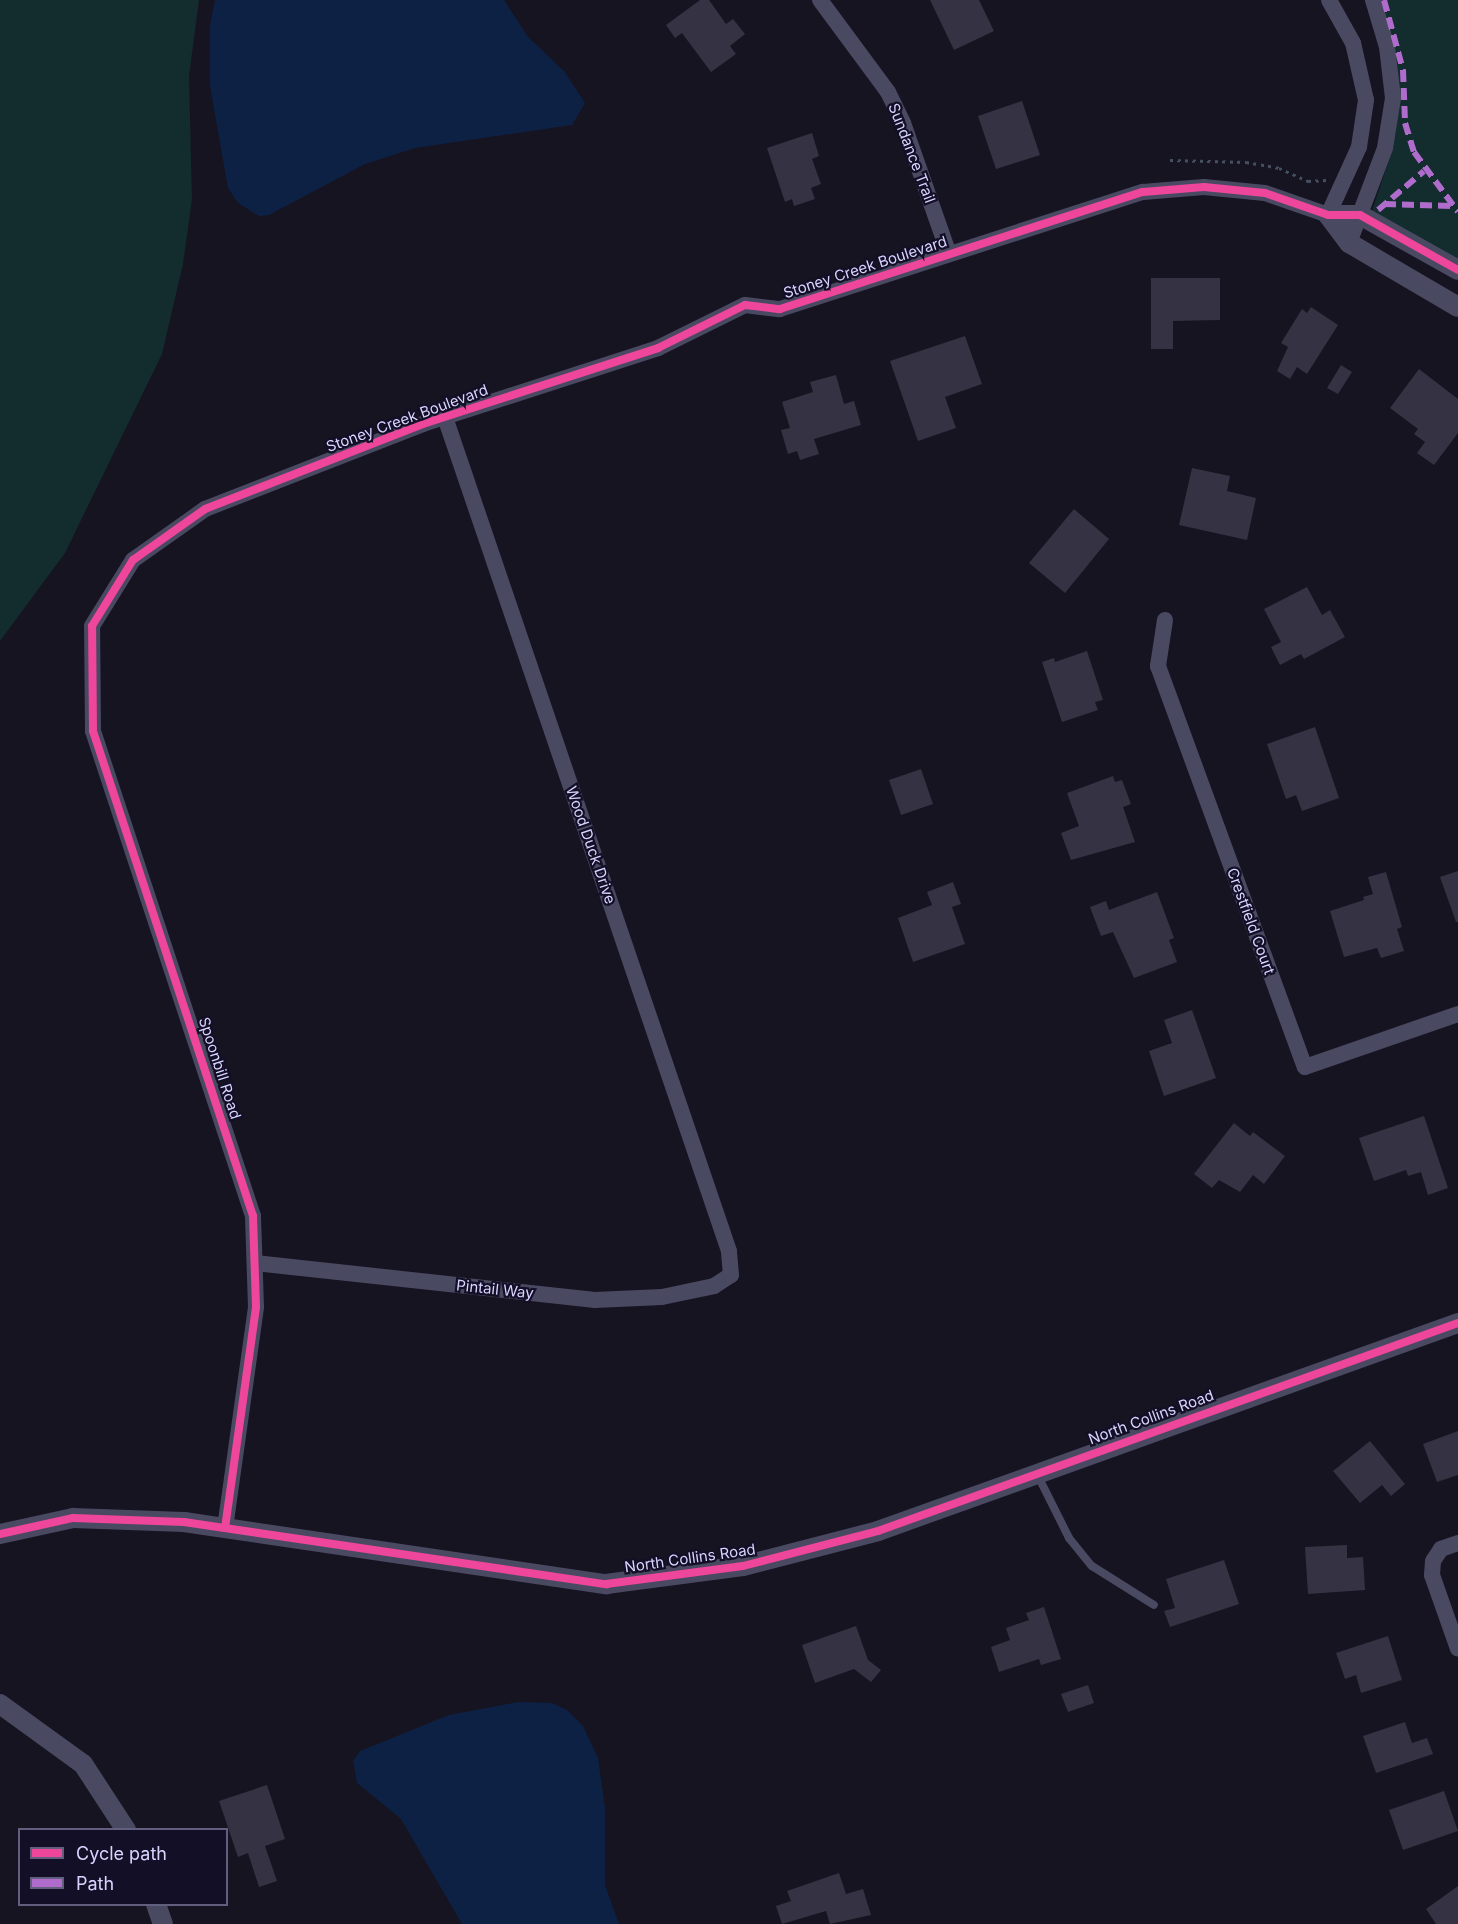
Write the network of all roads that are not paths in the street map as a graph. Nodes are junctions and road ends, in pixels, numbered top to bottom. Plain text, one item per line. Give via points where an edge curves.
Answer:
1 (820, 0) edge
2 (1329, 0) edge
3 (1373, 0) edge
4 (1360, 214) junction
5 (1328, 215) junction
6 (1349, 243) junction
7 (949, 254) junction
8 (1458, 270) edge
9 (1458, 307) edge
10 (446, 417) junction
11 (1165, 620) dead end
12 (92, 626) joint
13 (1458, 1014) edge
14 (255, 1263) junction
15 (731, 1275) joint
16 (1458, 1323) edge
17 (1036, 1473) junction
18 (225, 1528) junction
19 (0, 1534) edge
20 (1458, 1543) edge
21 (1154, 1605) dead end
22 (1458, 1649) edge
23 (0, 1704) edge
24 (125, 1828) edge
25 (156, 1906) edge
26 (163, 1924) edge

1 - 7 street, Sundance Trail via 888,92 903,123
2 - 5 street via 1353,43 1366,100 1359,147
3 - 4 street via 1386,47 1393,98 1385,148
4 - 5 street, Stoney Creek Boulevard
4 - 6 street
4 - 8 street
5 - 6 street
5 - 7 street, Stoney Creek Boulevard via 1265,193 1204,187 1143,192
6 - 9 street
7 - 10 street, Stoney Creek Boulevard via 780,309 745,305 658,348
10 - 12 street, Stoney Creek Boulevard via 205,509 133,560
10 - 15 street, Wood Duck Drive via 729,1251
11 - 13 street, Crestfield Court via 1158,666 1305,1067
12 - 14 street, Spoonbill Road via 93,731 253,1216
14 - 15 street, Pintail Way via 595,1300 662,1297 714,1286
14 - 18 street, Spoonbill Road via 256,1307
16 - 17 street, North Collins Road
17 - 18 street, North Collins Road via 878,1531 743,1566 606,1584
17 - 21 lane via 1070,1538 1092,1566
18 - 19 street, North Collins Road via 184,1522 73,1518
20 - 22 street via 1441,1549 1432,1575
23 - 24 street via 83,1764
25 - 26 street

